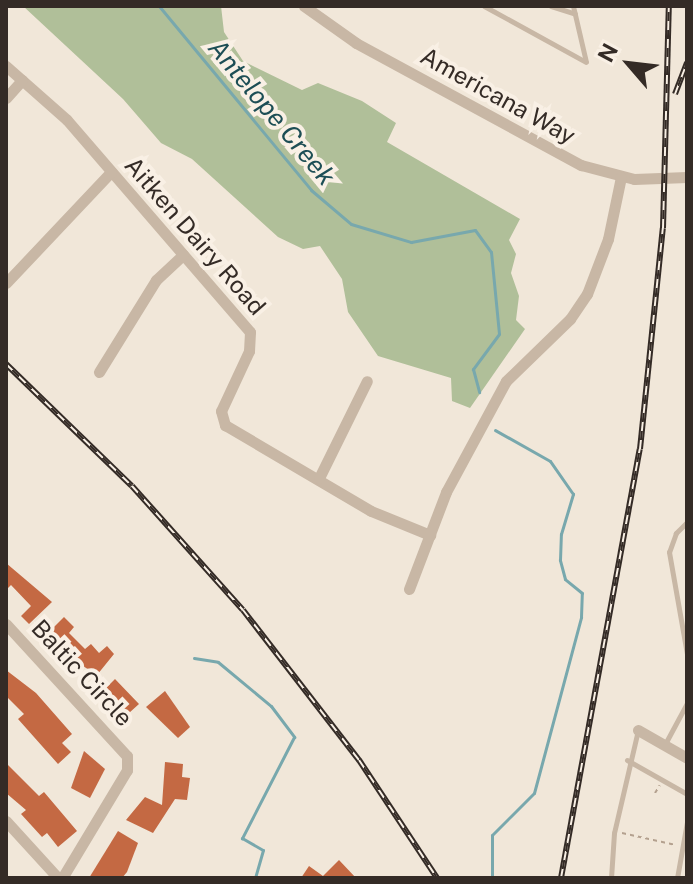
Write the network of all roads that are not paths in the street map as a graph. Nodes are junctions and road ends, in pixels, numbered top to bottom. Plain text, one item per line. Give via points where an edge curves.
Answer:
1 (304, 6) edge
2 (484, 6) edge
3 (551, 6) edge
4 (573, 6) edge
5 (575, 14) junction
6 (6, 66) edge
7 (22, 80) junction
8 (6, 98) edge
9 (111, 172) junction
10 (621, 177) junction
11 (687, 177) edge
12 (183, 255) junction
13 (6, 283) edge
14 (99, 372) dead end
15 (367, 381) dead end
16 (319, 478) junction
17 (687, 522) edge
18 (430, 535) junction
19 (409, 589) dead end
20 (6, 624) edge
21 (687, 654) edge
22 (687, 703) edge
23 (638, 730) joint
24 (665, 745) junction
25 (687, 758) edge
26 (627, 760) junction
27 (687, 794) edge
28 (6, 821) edge
29 (687, 822) edge
30 (60, 878) edge
31 (611, 878) edge
32 (677, 878) edge

1 - 10 street, Americana Way via 356,43 568,159
2 - 5 lane via 586,62
3 - 5 lane
4 - 5 lane
6 - 7 street, Aitken Dairy Road
7 - 8 street
7 - 9 street, Aitken Dairy Road via 67,120
9 - 12 street, Aitken Dairy Road
9 - 13 street
10 - 11 street, Americana Way
10 - 18 street via 608,239 587,294 570,319 506,381 465,452
12 - 14 street via 156,280
12 - 16 street, Aitken Dairy Road via 252,340 220,419
15 - 16 street
16 - 18 street, Aitken Dairy Road via 397,525
17 - 21 lane via 669,552
18 - 19 street
20 - 30 street, Baltic Circle via 127,756 127,770
22 - 24 lane
23 - 24 street
23 - 26 lane
24 - 25 street
26 - 27 lane
26 - 31 lane
28 - 30 street
29 - 32 lane

